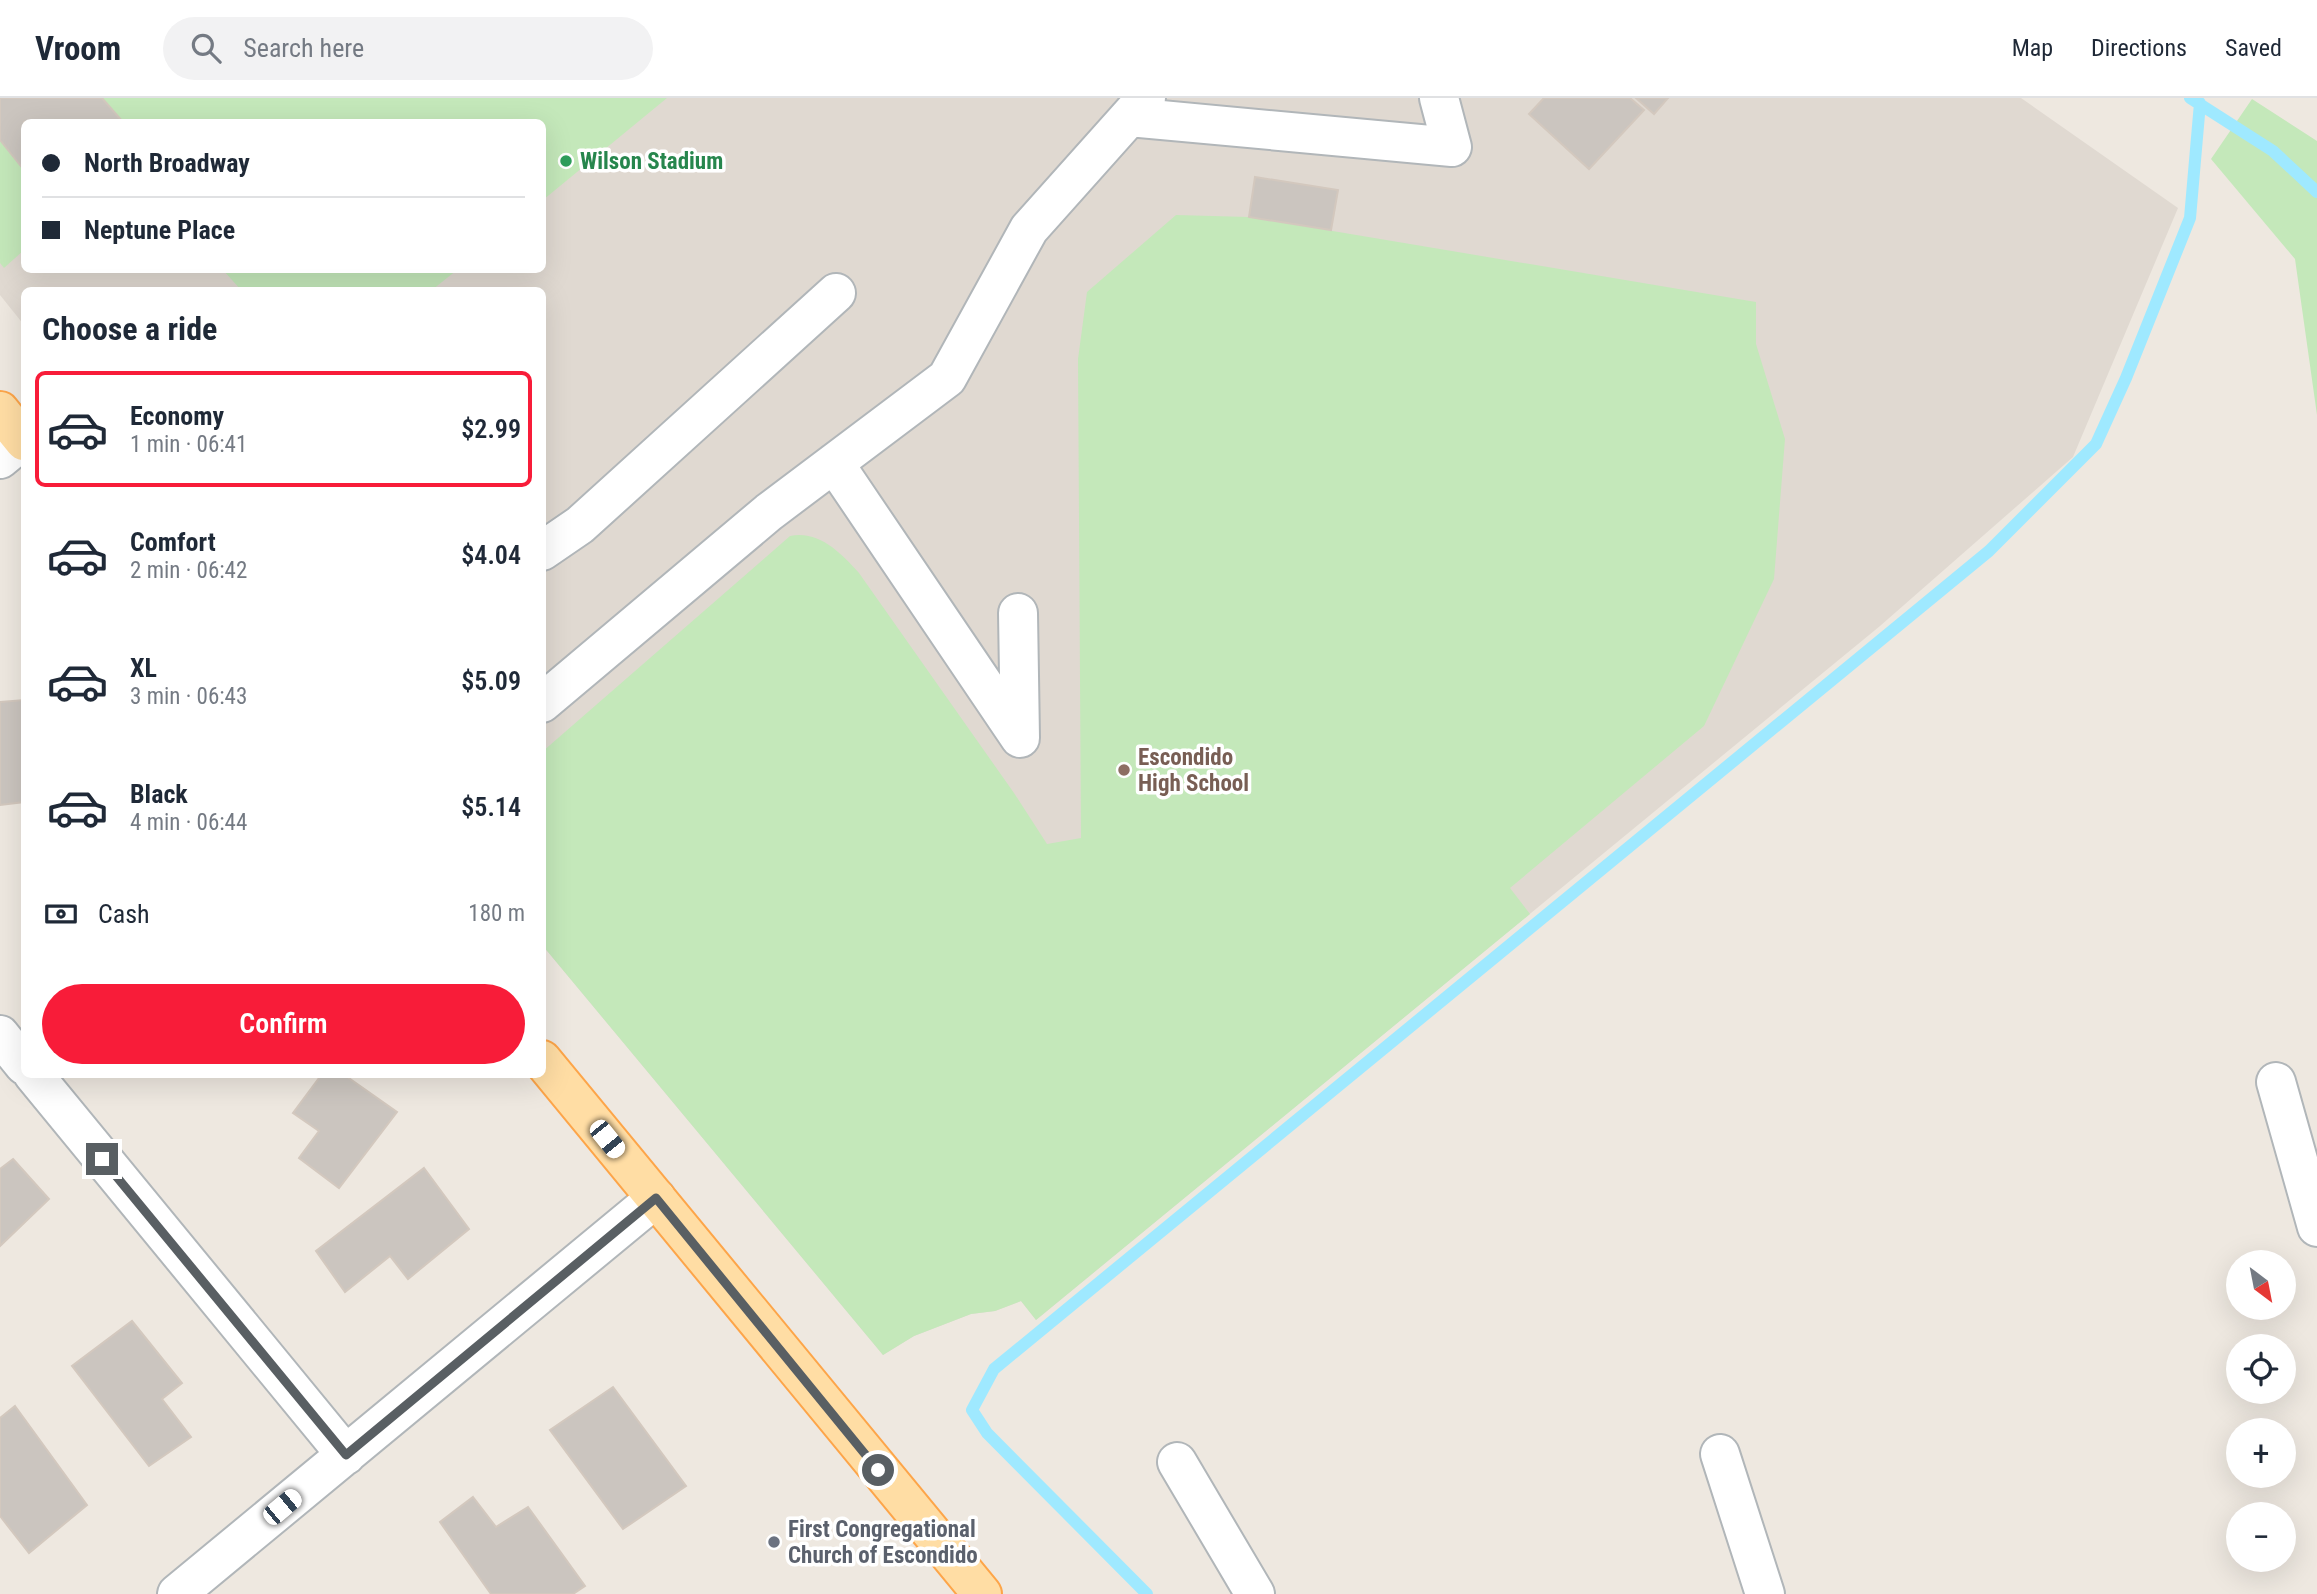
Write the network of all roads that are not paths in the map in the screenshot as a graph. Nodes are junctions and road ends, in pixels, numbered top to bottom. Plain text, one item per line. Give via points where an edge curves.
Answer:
1 (1439, 98) edge
2 (1137, 108) edge
3 (836, 293) dead end
4 (834, 463) junction
5 (546, 548) edge
6 (1018, 613) dead end
7 (546, 700) edge
8 (0, 1035) edge
9 (21, 1061) edge
10 (546, 1065) edge
11 (36, 1078) edge
12 (2276, 1082) dead end
13 (656, 1198) junction
14 (2317, 1227) edge
15 (1720, 1454) dead end
16 (346, 1455) junction
17 (1177, 1462) dead end
18 (177, 1594) edge
19 (982, 1594) edge
20 (1255, 1594) edge
21 (1765, 1594) edge

1 - 2 street via 1452,147
2 - 4 street via 1029,229 947,379
3 - 5 street via 580,524
4 - 6 street via 1020,738
4 - 7 street
8 - 9 street
10 - 13 main road
11 - 16 street
12 - 14 street
13 - 16 street
13 - 19 main road
15 - 21 street
16 - 18 street
17 - 20 street

